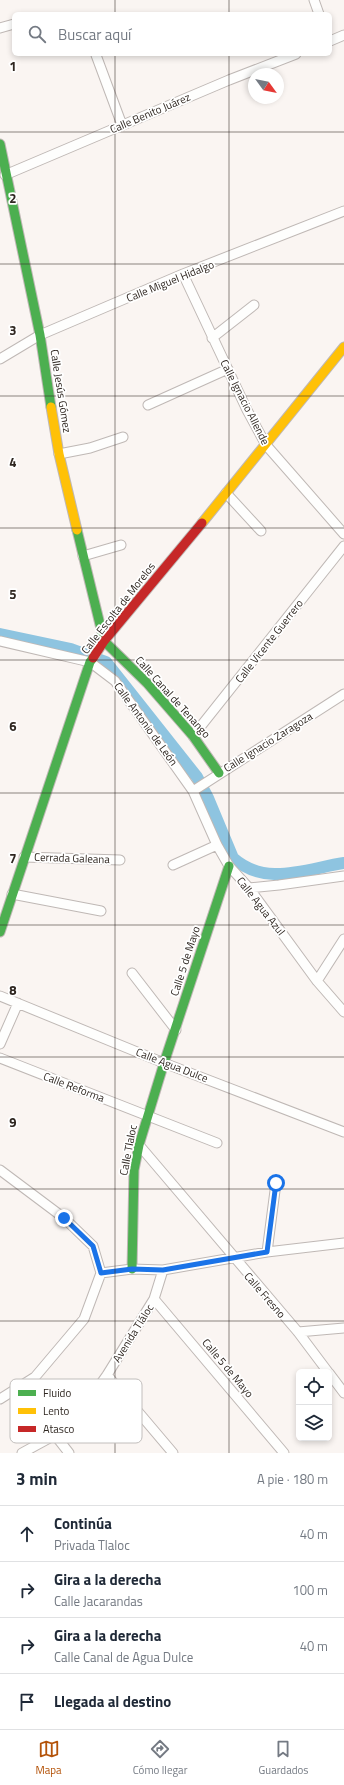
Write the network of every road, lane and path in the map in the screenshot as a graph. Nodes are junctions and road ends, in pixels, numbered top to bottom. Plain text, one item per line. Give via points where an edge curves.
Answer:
1 (314, 0) edge
2 (318, 12) edge
3 (12, 25) edge
4 (0, 28) edge
5 (344, 35) edge
6 (332, 40) edge
7 (96, 56) edge
8 (291, 56) edge
9 (122, 125) junction
10 (0, 144) edge
11 (5, 175) junction
12 (344, 211) edge
13 (183, 274) junction
14 (254, 305) dead end
15 (40, 335) junction
16 (212, 338) junction
17 (344, 347) edge
18 (0, 360) edge
19 (228, 369) junction
20 (148, 405) dead end
21 (123, 437) dead end
22 (266, 445) junction
23 (59, 454) junction
24 (226, 493) junction
25 (261, 531) dead end
26 (344, 534) edge
27 (121, 545) dead end
28 (344, 546) edge
29 (83, 556) junction
30 (0, 641) edge
31 (102, 643) junction
32 (91, 659) junction
33 (344, 694) edge
34 (193, 736) junction
35 (217, 774) junction
36 (197, 788) junction
37 (217, 845) junction
38 (24, 856) junction
39 (120, 860) dead end
40 (173, 865) dead end
41 (229, 866) junction
42 (344, 876) edge
43 (249, 888) junction
44 (12, 894) junction
45 (101, 911) dead end
46 (0, 932) edge
47 (344, 939) edge
48 (132, 973) dead end
49 (317, 981) junction
50 (0, 996) edge
51 (18, 1003) junction
52 (344, 1012) edge
53 (176, 1030) junction
54 (0, 1044) edge
55 (0, 1058) edge
56 (164, 1063) junction
57 (148, 1115) junction
58 (344, 1132) edge
59 (217, 1143) dead end
60 (139, 1145) junction
61 (0, 1170) edge
62 (276, 1183) dead end
63 (344, 1243) edge
64 (267, 1252) junction
65 (233, 1258) junction
66 (132, 1269) junction
67 (163, 1270) junction
68 (101, 1273) junction
69 (154, 1299) junction
70 (344, 1328) edge
71 (298, 1332) junction
72 (326, 1369) edge
73 (107, 1375) junction
74 (332, 1377) edge
75 (32, 1379) edge
76 (104, 1379) edge
77 (110, 1379) edge
78 (10, 1393) edge
79 (344, 1393) edge
80 (0, 1399) edge
81 (142, 1416) edge
82 (40, 1443) edge
83 (61, 1443) edge
84 (22, 1453) edge
85 (69, 1453) edge
86 (173, 1453) edge
87 (284, 1453) edge

1 - 2 street
3 - 4 street
5 - 6 street
7 - 9 street
8 - 9 street, Calle Benito Juárez
9 - 11 street, Calle Benito Juárez
10 - 11 street, Calle Jesús Gómez
11 - 15 street, Calle Jesús Gómez
12 - 13 street, Calle Miguel Hidalgo
13 - 15 street, Calle Miguel Hidalgo
13 - 16 street, Calle Ignacio Allende
14 - 16 street
15 - 18 street, Calle Miguel Hidalgo
15 - 23 street, Calle Jesús Gómez
16 - 19 street, Calle Ignacio Allende
17 - 22 street, Calle Escolta de Morelos
19 - 20 street
19 - 22 street, Calle Ignacio Allende
21 - 23 street via 90,448
22 - 24 street, Calle Escolta de Morelos
22 - 26 street, Calle Ignacio Allende
23 - 29 street, Calle Jesús Gómez
24 - 25 street
24 - 31 street, Calle Escolta de Morelos
27 - 29 street
28 - 34 street, Calle Vicente Guerrero
29 - 31 street, Calle Jesús Gómez
30 - 32 street, Calle Antonio de León
31 - 32 street, Calle Escolta de Morelos
31 - 34 street, Calle Canal de Tenango via 146,684
32 - 36 street, Calle Antonio de León via 115,681
32 - 38 street, Calle Escolta de Morelos
33 - 35 street, Calle Ignacio Zaragoza
34 - 35 street, Calle Canal de Tenango
35 - 36 street, Calle Ignacio Zaragoza
36 - 37 street, Calle Agua Azul
37 - 40 street
37 - 41 street, Calle Agua Azul
38 - 39 street, Cerrada Galeana
38 - 44 street, Calle Escolta de Morelos
41 - 43 street, Calle Agua Azul
41 - 53 street, Calle 5 de Mayo
42 - 43 street
43 - 49 street, Calle Agua Azul
44 - 45 street
44 - 46 street, Calle Escolta de Morelos
47 - 49 street
48 - 53 street
49 - 52 street, Calle Agua Azul
50 - 51 street, Calle Agua Dulce
51 - 54 street
51 - 56 street, Calle Agua Dulce
53 - 56 street, Calle 5 de Mayo
55 - 57 street, Calle Reforma
56 - 57 street, Calle Tlaloc
56 - 58 street, Calle Agua Dulce
57 - 59 street, Calle Reforma
57 - 60 street, Calle Tlaloc
60 - 65 street, Calle Fresno
60 - 66 street, Calle Tlaloc via 134,1170
61 - 68 street via 64,1218 93,1246
62 - 64 street
63 - 64 street
64 - 65 street
65 - 67 street
65 - 71 street, Calle Fresno
66 - 67 street
66 - 68 street
67 - 69 street, Avenida Tláloc
68 - 75 street via 84,1320
69 - 73 street, Avenida Tláloc
69 - 87 street, Calle 5 de Mayo
70 - 71 street
71 - 72 street, Calle Fresno
73 - 76 street, Avenida Tláloc
73 - 77 street
74 - 79 street, Calle Fresno
78 - 80 street
81 - 86 street
82 - 84 street, Avenida Tláloc
83 - 85 street

